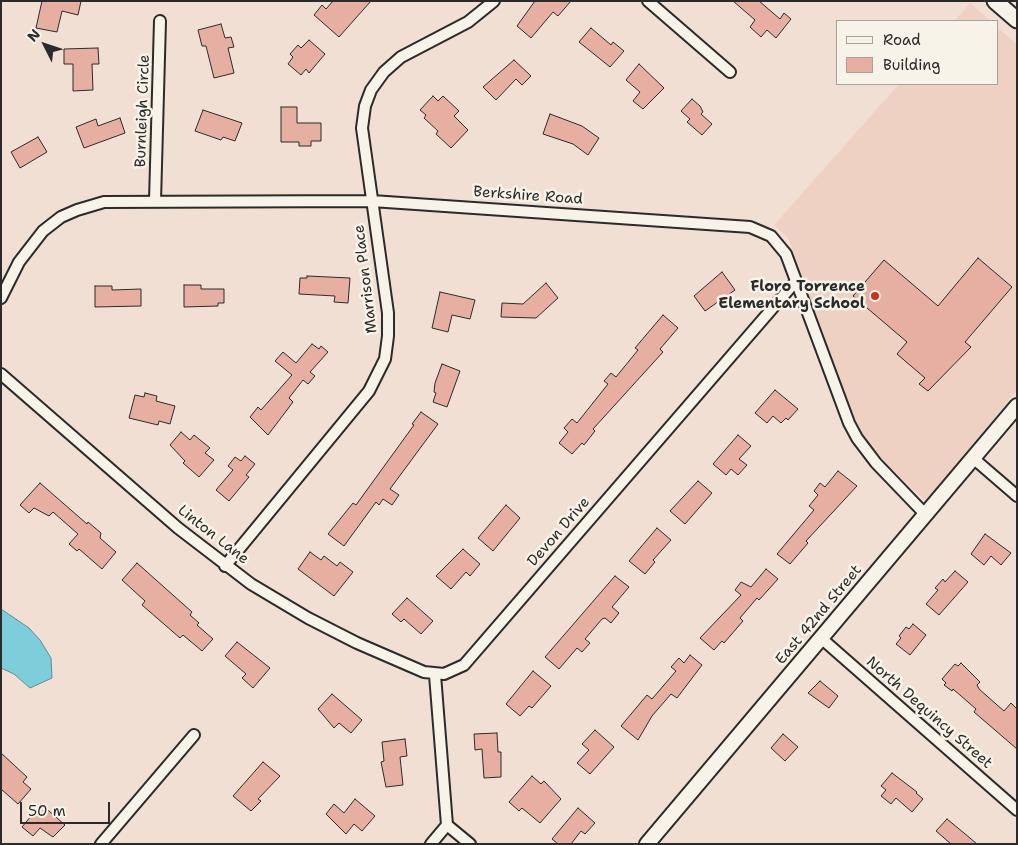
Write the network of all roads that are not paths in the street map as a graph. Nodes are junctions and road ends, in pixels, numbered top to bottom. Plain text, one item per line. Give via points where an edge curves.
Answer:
1 (494, 1) edge
2 (648, 1) edge
3 (994, 1) edge
4 (1017, 20) edge
5 (160, 21) dead end
6 (730, 72) dead end
7 (155, 201) junction
8 (372, 201) junction
9 (796, 281) junction
10 (1, 298) edge
11 (1, 374) edge
12 (1017, 406) edge
13 (973, 458) junction
14 (1017, 496) edge
15 (925, 514) junction
16 (225, 566) junction
17 (821, 638) junction
18 (435, 675) junction
19 (194, 735) dead end
20 (1017, 810) edge
21 (447, 825) junction
22 (101, 844) edge
23 (431, 844) edge
24 (470, 844) edge
25 (647, 844) edge

1 - 8 street, Marrison Place via 468,22 401,57 374,86 367,101 362,128
2 - 6 street
3 - 4 main road
5 - 7 street, Burnleigh Circle
7 - 8 street, Berkshire Road
7 - 10 street, Berkshire Road via 104,202 61,217 28,248
8 - 9 street, Berkshire Road via 744,225 761,230 776,240 786,254
8 - 16 street, Marrison Place via 389,325 381,371
9 - 15 street, Berkshire Road via 851,428 876,463
9 - 18 street, Devon Drive via 464,665
11 - 16 street, Linton Lane
12 - 13 street, East 42nd Street
13 - 14 street
13 - 15 street, East 42nd Street
15 - 17 street, East 42nd Street
16 - 18 street, Linton Lane via 322,626
17 - 20 street, North Dequincy Street
17 - 25 street, East 42nd Street
18 - 21 street
19 - 22 street
21 - 23 street
21 - 24 street

